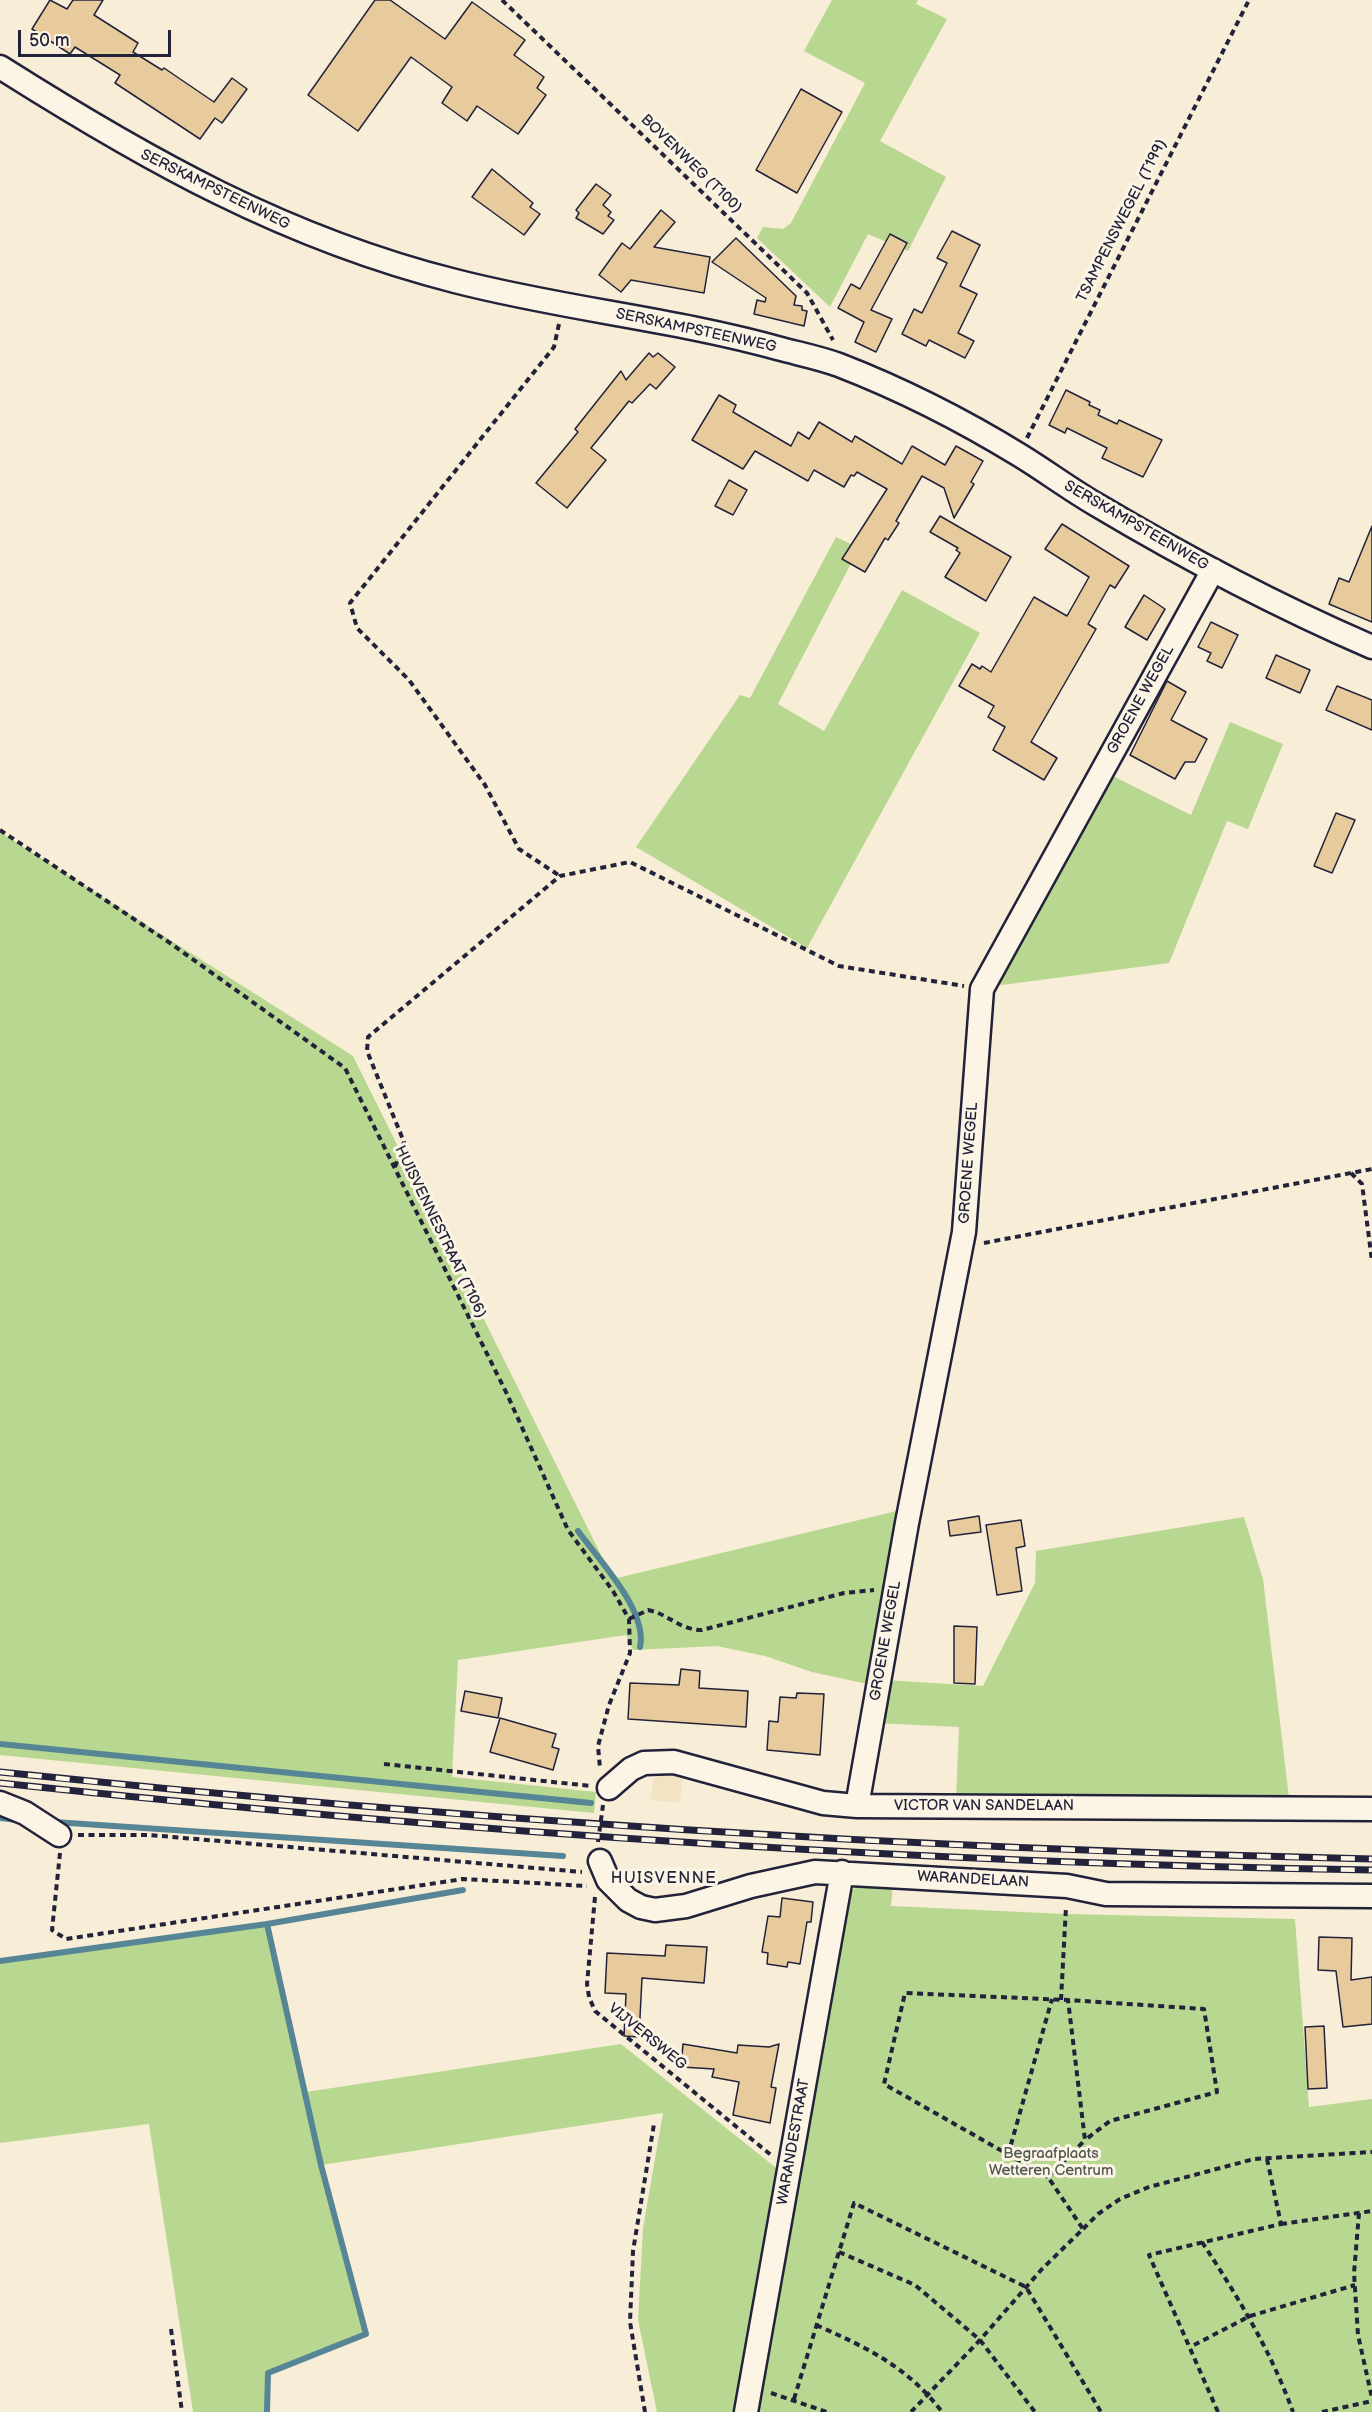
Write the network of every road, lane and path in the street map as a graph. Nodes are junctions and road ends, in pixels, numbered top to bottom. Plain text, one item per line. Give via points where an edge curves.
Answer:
1 (502, 0) edge
2 (1249, 0) edge
3 (0, 68) edge
4 (564, 304) junction
5 (834, 364) junction
6 (1018, 454) junction
7 (1213, 570) junction
8 (1372, 647) edge
9 (0, 830) edge
10 (560, 876) junction
11 (982, 989) junction
12 (394, 1168) junction
13 (1372, 1169) edge
14 (1350, 1173) junction
15 (962, 1247) junction
16 (1372, 1261) edge
17 (896, 1588) junction
18 (629, 1619) junction
19 (384, 1764) dead end
20 (609, 1788) junction
21 (0, 1803) edge
22 (857, 1806) junction
23 (1372, 1809) edge
24 (59, 1835) junction
25 (604, 1871) junction
26 (842, 1872) junction
27 (1067, 1886) junction
28 (1372, 1896) edge
29 (1052, 1999) junction
30 (1061, 2000) junction
31 (1068, 2000) junction
32 (654, 2124) dead end
33 (1085, 2140) junction
34 (1372, 2152) edge
35 (1008, 2155) junction
36 (1267, 2159) junction
37 (789, 2170) junction
38 (1048, 2177) junction
39 (1372, 2211) edge
40 (1359, 2213) junction
41 (1281, 2224) junction
42 (1083, 2229) junction
43 (1202, 2242) junction
44 (839, 2252) junction
45 (1355, 2285) junction
46 (1026, 2287) junction
47 (1250, 2316) junction
48 (816, 2325) junction
49 (171, 2329) dead end
50 (980, 2340) junction
51 (1194, 2345) dead end
52 (750, 2388) junction
53 (928, 2393) junction
54 (794, 2399) junction
55 (1372, 2400) edge
56 (182, 2412) edge
57 (645, 2412) edge
58 (746, 2412) edge
59 (827, 2412) edge
60 (910, 2412) edge
61 (942, 2412) edge
62 (1035, 2412) edge
63 (1101, 2412) edge
64 (1218, 2412) edge
65 (1293, 2412) edge
66 (1322, 2412) edge

1 - 5 path, BOVENWEG (T100) via 807,293 833,340
2 - 6 path, TSAMPENSWEGEL (T199)
3 - 4 street, SERSKAMPSTEENWEG via 122,144 299,232 428,274
4 - 5 street, SERSKAMPSTEENWEG via 738,337
4 - 10 path via 554,347 350,603 357,628 409,680 485,785 519,849
5 - 6 street, SERSKAMPSTEENWEG via 930,406
6 - 7 street, SERSKAMPSTEENWEG via 1095,504
7 - 8 street, SERSKAMPSTEENWEG
7 - 11 street, GROENE WEGEL
9 - 12 path, HUISVENNESTRAAT (T106) via 345,1068
10 - 11 path via 630,862 839,966
10 - 12 path via 368,1037 367,1050 404,1142
11 - 15 street, GROENE WEGEL
12 - 18 path, HUISVENNESTRAAT (T106) via 507,1394 568,1530
13 - 14 path
14 - 15 path
14 - 16 path via 1362,1185
15 - 17 street, GROENE WEGEL
17 - 18 path via 844,1593 702,1630 688,1630 655,1611 640,1611
17 - 22 street, GROENE WEGEL
18 - 20 path, HUISVENNESTRAAT (T106) via 630,1653 598,1746 599,1767
19 - 20 path
20 - 22 street, VICTOR VAN SANDELAAN via 631,1769 658,1761 823,1803
20 - 25 path via 598,1835
21 - 24 street via 25,1813
22 - 23 street, VICTOR VAN SANDELAAN
24 - 25 path via 149,1835
24 - 25 path via 52,1930 66,1939 463,1879 588,1886
25 - 26 street, WARANDELAAN via 628,1900 655,1910 686,1906 796,1875
25 - 37 path, VIJVERSWEG via 594,1898 589,1940 587,1984 595,2011
26 - 27 street, WARANDELAAN
26 - 37 street, WARANDESTRAAT
27 - 28 street, WARANDELAAN via 1106,1894
27 - 30 path
29 - 30 path
29 - 35 path
29 - 35 path via 905,1993 884,2084
30 - 31 path
31 - 33 path
31 - 33 path via 1204,2009 1217,2092 1110,2121
32 - 57 path via 633,2251 630,2322
33 - 38 path
34 - 36 path
35 - 38 path
36 - 41 path
36 - 42 path via 1254,2159 1149,2187 1120,2199
37 - 52 street, WARANDESTRAAT
38 - 42 path
39 - 40 path
40 - 41 path
40 - 45 path
41 - 43 path
42 - 46 path
43 - 47 path
43 - 64 path via 1149,2255
44 - 46 path via 854,2203
44 - 48 path
44 - 50 path via 915,2285
45 - 47 path
45 - 55 path via 1358,2335
46 - 50 path
46 - 63 path
47 - 51 path
47 - 65 path
48 - 53 path via 873,2350
48 - 54 path
49 - 56 path
50 - 53 path
50 - 62 path
52 - 54 path
52 - 58 street, WARANDESTRAAT
53 - 60 path
53 - 61 path
54 - 59 path
55 - 66 path

